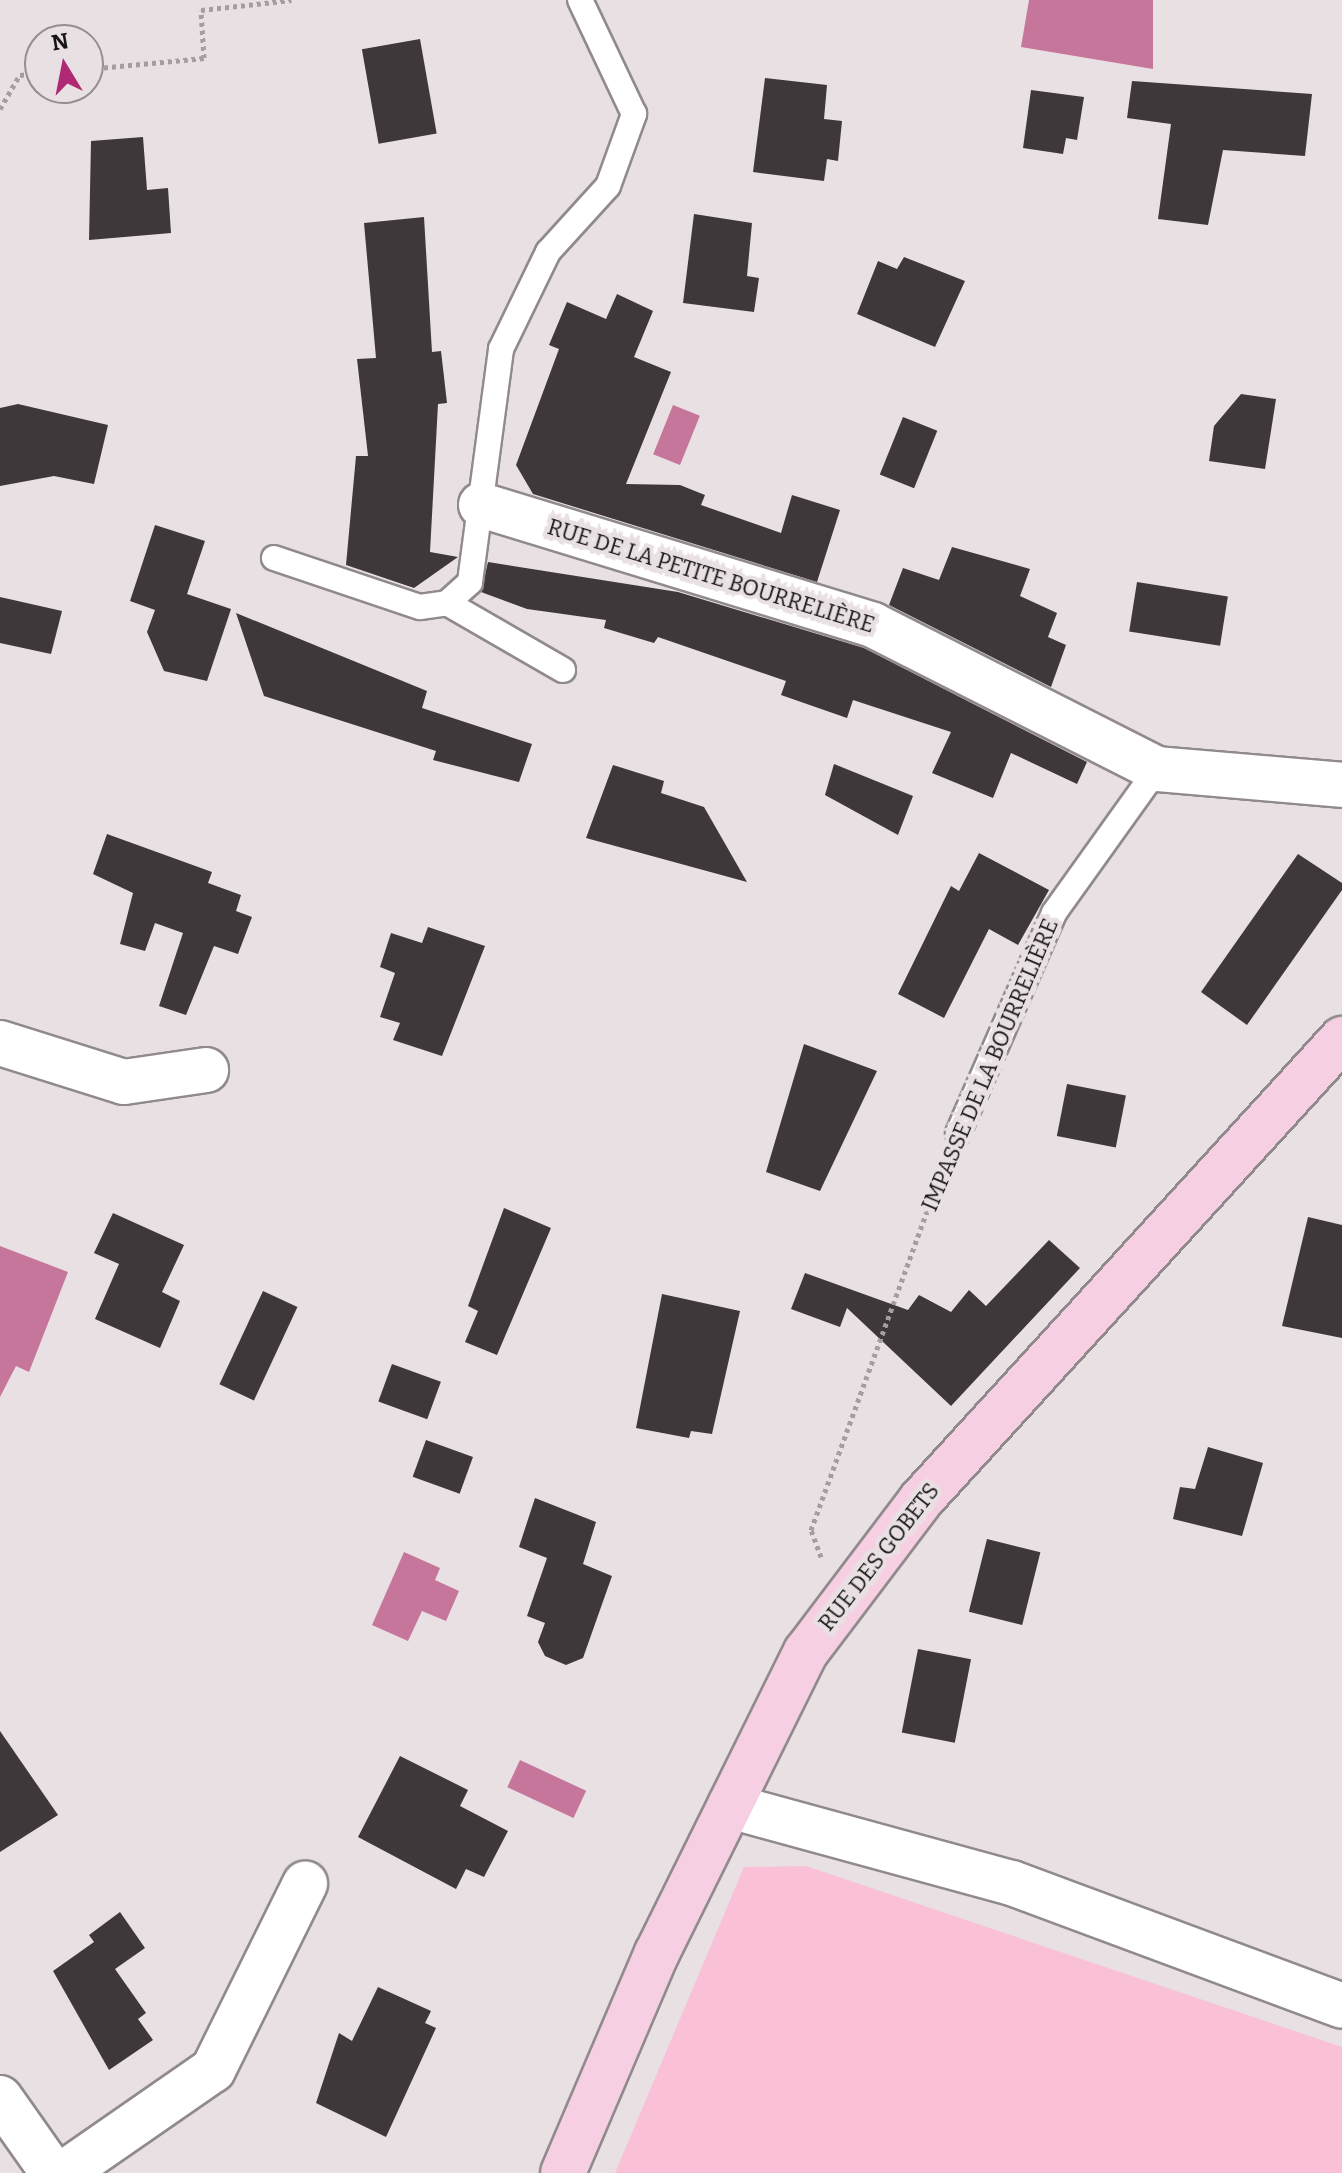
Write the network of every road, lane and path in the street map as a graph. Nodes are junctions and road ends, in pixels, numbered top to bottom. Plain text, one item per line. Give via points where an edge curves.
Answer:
1 (291, 0) edge
2 (580, 0) edge
3 (104, 67) edge
4 (24, 75) edge
5 (0, 109) edge
6 (481, 505) junction
7 (274, 558) dead end
8 (447, 603) junction
9 (563, 670) dead end
10 (1157, 769) junction
11 (1342, 785) edge
12 (1342, 1039) edge
13 (0, 1043) edge
14 (206, 1070) dead end
15 (958, 1133) joint
16 (841, 1606) junction
17 (730, 1806) junction
18 (305, 1884) dead end
19 (1342, 2006) edge
20 (0, 2098) edge
21 (53, 2173) edge
22 (64, 2173) edge
23 (563, 2173) edge

1 - 3 path via 201,10 204,58
2 - 6 lane via 634,114 608,186 548,252 501,349
4 - 5 path
6 - 8 lane via 470,582
6 - 10 street, RUE DE LA PETITE BOURRELIÈRE via 873,625
7 - 8 lane via 420,607
8 - 9 lane
10 - 11 street, RUE DE LA PETITE BOURRELIÈRE
10 - 15 lane, IMPASSE DE LA BOURRELIÈRE via 1054,913
12 - 16 main road, RUE DES GOBETS via 920,1501
13 - 14 street via 124,1082
15 - 16 path, IMPASSE DE LA BOURRELIÈRE via 811,1530
16 - 17 main road, RUE DES GOBETS via 806,1652
17 - 19 street via 1012,1883
17 - 23 main road, RUE DES GOBETS
18 - 22 street via 213,2070
20 - 21 street

